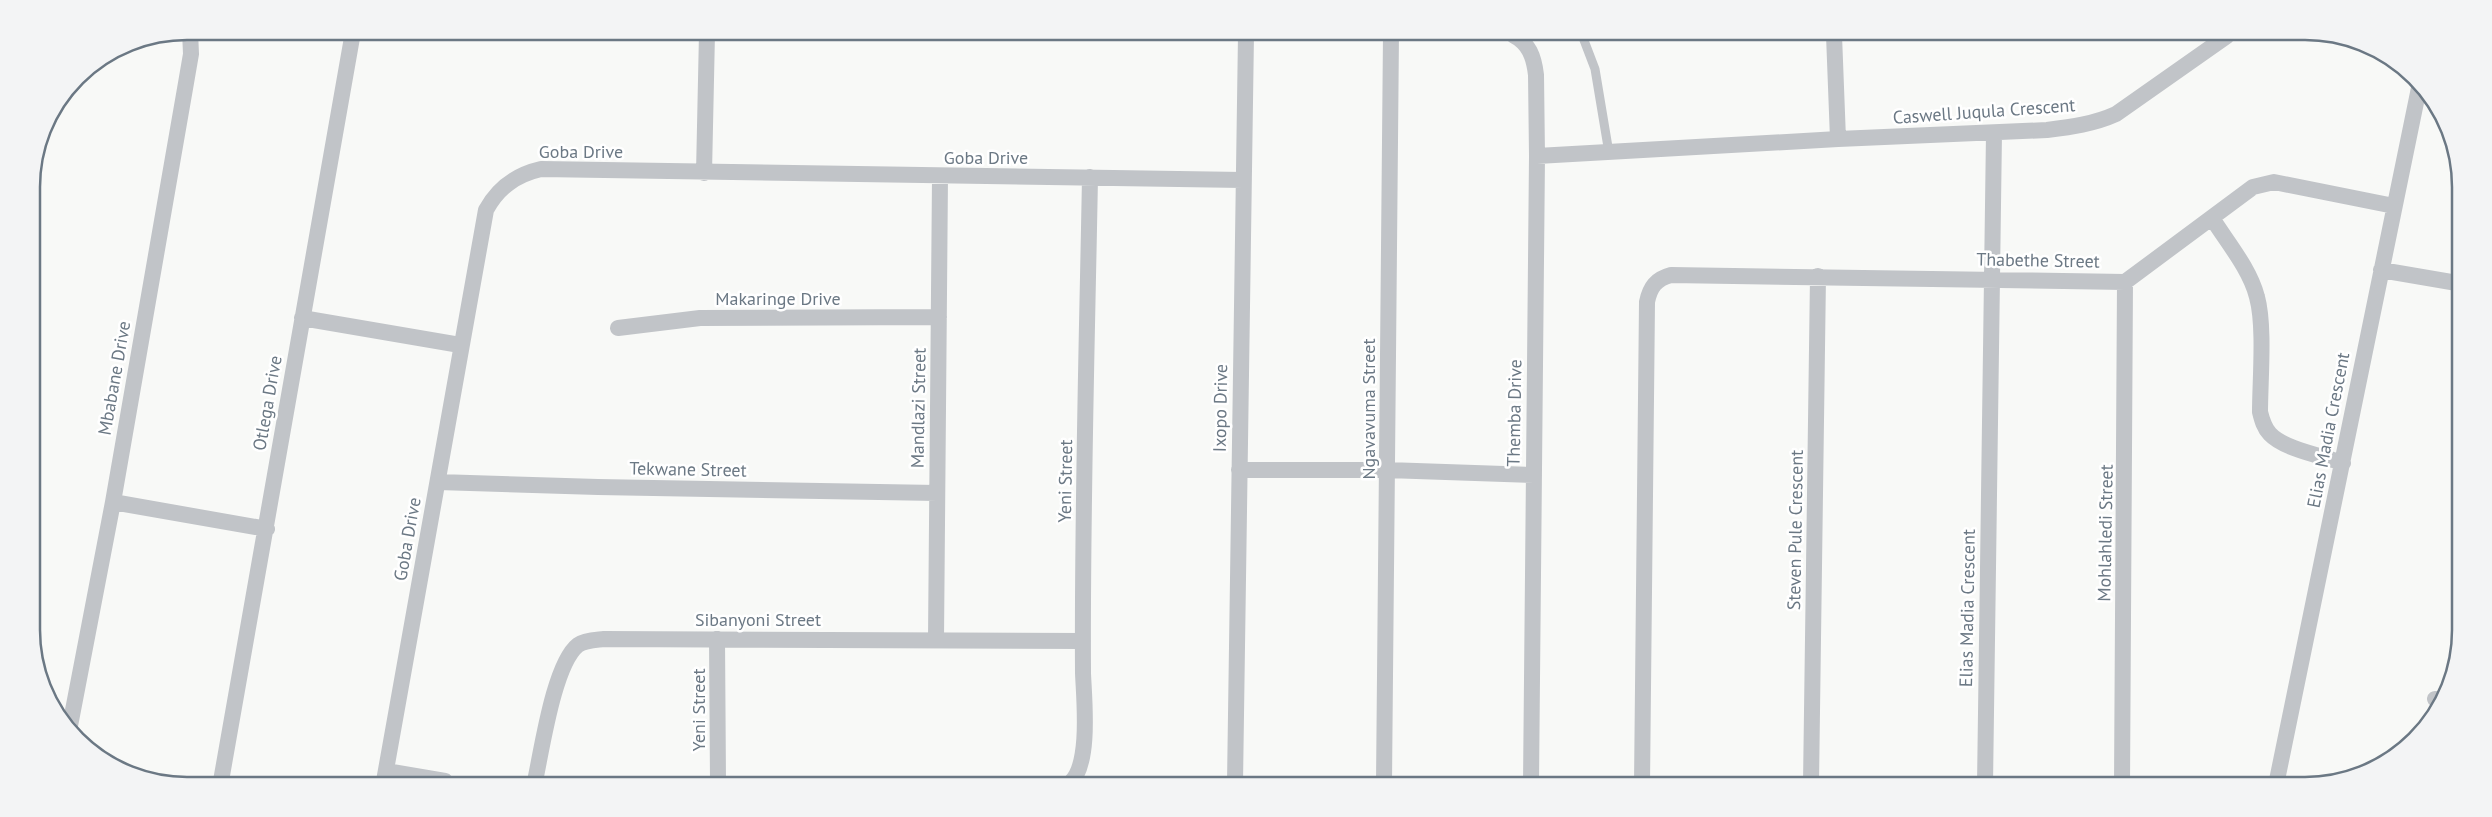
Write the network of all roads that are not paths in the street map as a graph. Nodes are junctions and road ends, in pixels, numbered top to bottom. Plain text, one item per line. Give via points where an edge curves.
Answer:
1 (190, 40) edge
2 (352, 40) edge
3 (707, 40) edge
4 (1246, 40) edge
5 (1391, 40) edge
6 (1520, 40) edge
7 (1584, 40) edge
8 (1834, 40) edge
9 (2221, 40) edge
10 (2418, 94) edge
11 (1994, 133) junction
12 (1838, 139) junction
13 (1609, 153) junction
14 (1537, 156) junction
15 (704, 172) junction
16 (940, 177) junction
17 (1090, 177) junction
18 (1243, 180) junction
19 (2394, 206) junction
20 (2212, 218) junction
21 (2381, 270) junction
22 (1818, 276) junction
23 (1991, 280) junction
24 (2126, 282) junction
25 (2452, 282) edge
26 (938, 317) junction
27 (302, 318) junction
28 (618, 328) dead end
29 (460, 346) junction
30 (2343, 463) junction
31 (1239, 470) junction
32 (1387, 470) junction
33 (1534, 475) junction
34 (438, 482) junction
35 (937, 493) junction
36 (113, 502) junction
37 (266, 529) junction
38 (717, 639) junction
39 (936, 639) junction
40 (1083, 642) junction
41 (71, 720) edge
42 (385, 776) edge
43 (222, 777) edge
44 (536, 777) edge
45 (718, 777) edge
46 (1073, 777) edge
47 (1235, 777) edge
48 (1384, 777) edge
49 (1531, 777) edge
50 (1642, 777) edge
51 (1811, 777) edge
52 (1985, 777) edge
53 (2122, 777) edge
54 (2278, 777) edge

1 - 36 street, Mbabane Drive via 191,54
2 - 27 street, Otlega Drive
3 - 15 street
4 - 18 street, Ixopo Drive
5 - 32 street, Ngavavuma Street
6 - 14 street, Themba Drive via 1527,45 1535,64
7 - 13 lane via 1595,69
8 - 12 street
9 - 11 street, Caswell Juqula Crescent via 2102,121 2047,130
10 - 19 street, Elias Madia Crescent
11 - 12 street, Caswell Juqula Crescent
11 - 23 street, Elias Madia Crescent
12 - 13 street, Caswell Juqula Crescent
13 - 14 street, Caswell Juqula Crescent
14 - 33 street, Themba Drive
15 - 16 street, Goba Drive
15 - 29 street, Goba Drive via 541,169 508,182 494,195 486,210
16 - 17 street, Goba Drive
16 - 26 street, Mandlazi Street
17 - 18 street, Goba Drive
17 - 40 street, Yeni Street
18 - 31 street, Ixopo Drive
19 - 20 street via 2266,182 2253,187
19 - 21 street, Elias Madia Crescent
20 - 24 street
20 - 30 street via 2257,298 2260,412 2264,424 2273,436 2287,445
21 - 25 street
21 - 30 street, Elias Madia Crescent
22 - 23 street, Thabethe Street
22 - 50 street, Thabethe Street via 1671,275 1662,277 1652,286 1647,302
22 - 51 street, Steven Pule Crescent
23 - 24 street, Thabethe Street
23 - 52 street, Elias Madia Crescent
24 - 53 street, Mohlahledi Street
26 - 28 street, Makaringe Drive via 700,318
26 - 35 street, Mandlazi Street
27 - 29 street
27 - 37 street, Otlega Drive
29 - 34 street, Goba Drive
30 - 54 street, Elias Madia Crescent
31 - 32 street
31 - 47 street, Ixopo Drive
32 - 33 street
32 - 48 street, Ngavavuma Street
33 - 49 street, Themba Drive
34 - 35 street, Tekwane Street
34 - 42 street, Goba Drive
35 - 39 street, Mandlazi Street
36 - 37 street
36 - 41 street, Mbabane Drive
37 - 43 street, Otlega Drive
38 - 39 street, Sibanyoni Street
38 - 44 street, Sibanyoni Street via 604,639 579,644 561,668
38 - 45 street, Yeni Street
39 - 40 street, Sibanyoni Street
40 - 46 street, Yeni Street via 1084,730 1081,766

